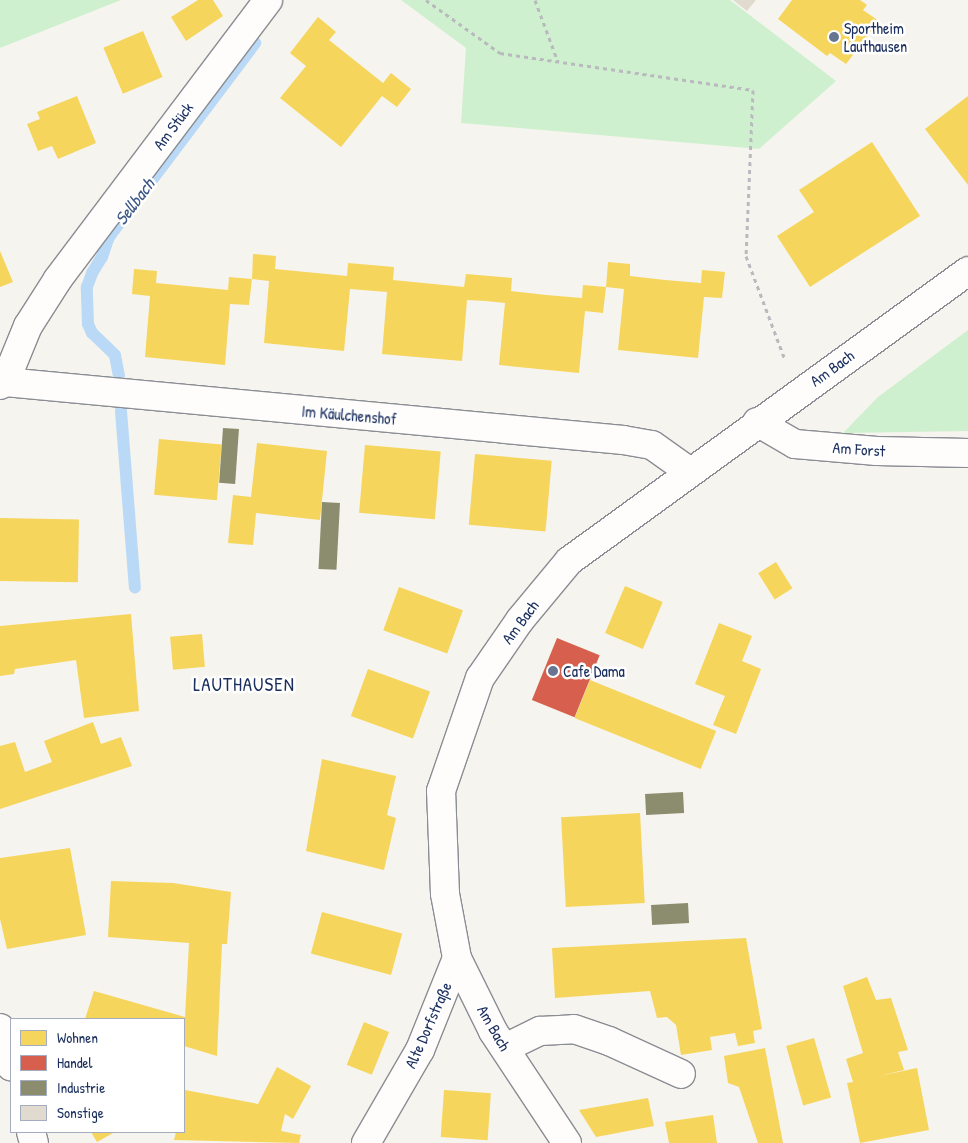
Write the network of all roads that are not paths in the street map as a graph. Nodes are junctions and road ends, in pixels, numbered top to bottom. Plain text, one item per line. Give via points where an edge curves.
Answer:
1 (268, 0) edge
2 (968, 271) edge
3 (3, 384) edge
4 (757, 422) junction
5 (968, 453) edge
6 (690, 472) junction
7 (457, 958) junction
8 (0, 1028) edge
9 (505, 1048) junction
10 (10, 1063) edge
11 (681, 1074) dead end
12 (366, 1143) edge
13 (567, 1143) edge

1 - 3 street, Am Stück via 58,279 28,326
2 - 4 street, Am Bach
3 - 6 street, Im Käulchenshof via 623,440 652,445
4 - 5 street, Am Forst via 795,444 877,451
4 - 6 street, Am Bach
6 - 7 street, Am Bach via 569,562 520,620 480,678 441,791 445,894
7 - 9 street, Am Bach
7 - 12 street, Alte Dorfstraße via 420,1050
8 - 10 street
9 - 11 street via 540,1031 574,1029 609,1041
9 - 13 street, Am Bach

